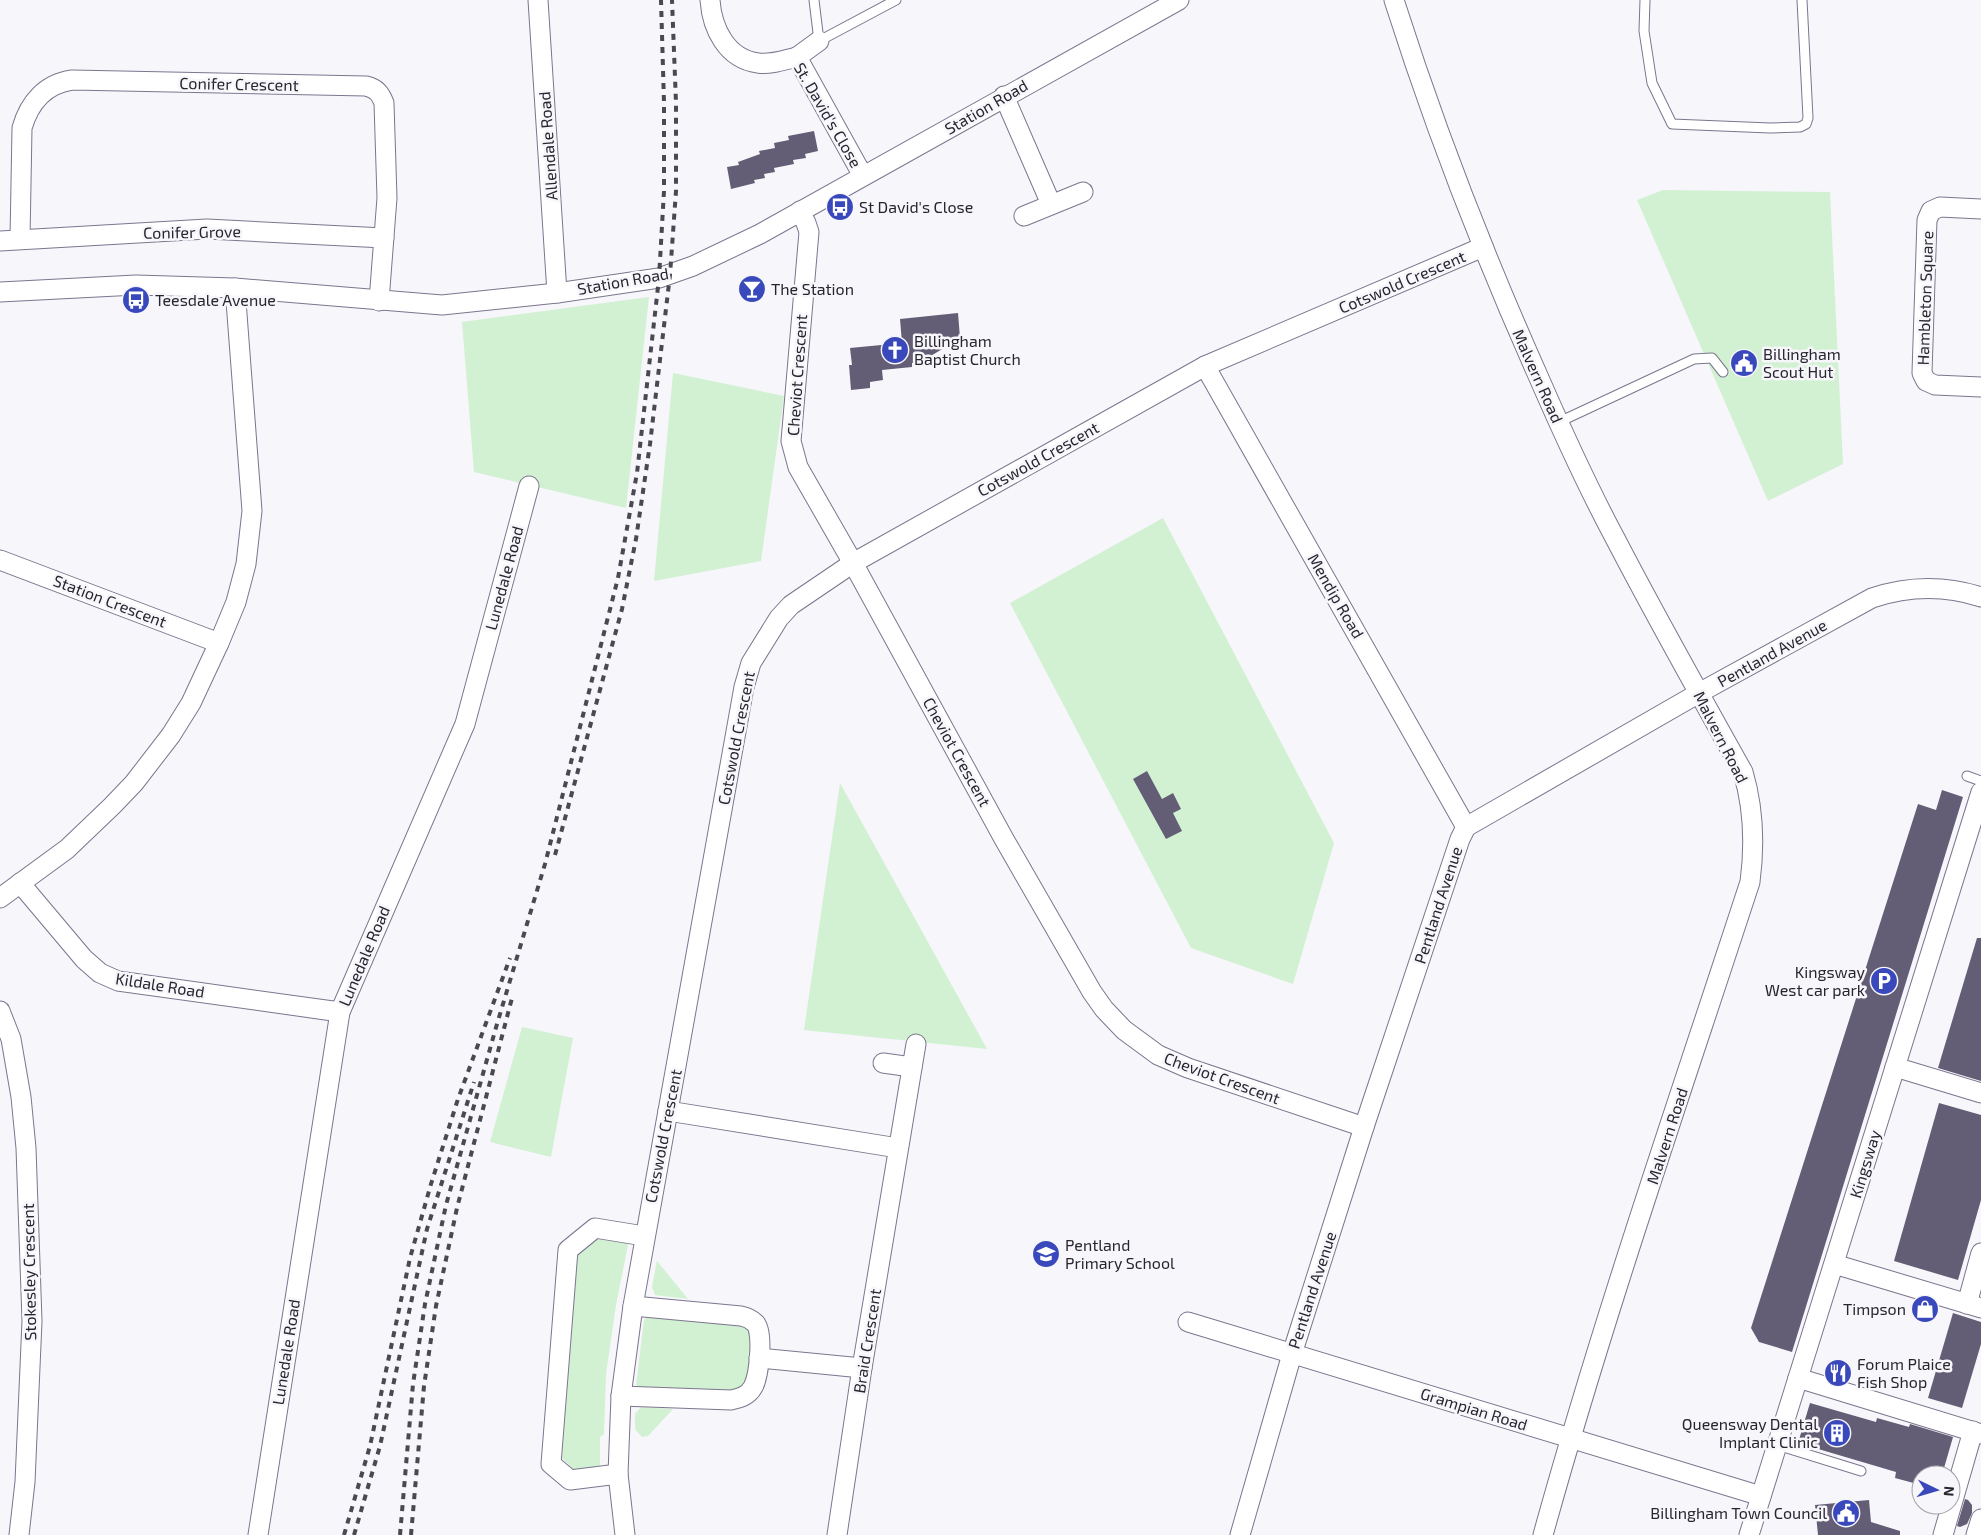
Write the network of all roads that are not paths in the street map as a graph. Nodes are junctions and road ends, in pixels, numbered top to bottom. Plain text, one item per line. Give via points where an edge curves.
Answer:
1 (538, 0) edge
2 (710, 0) edge
3 (814, 0) edge
4 (896, 0) edge
5 (1179, 0) edge
6 (1394, 0) edge
7 (1645, 0) edge
8 (1802, 0) edge
9 (1156, 5) edge
10 (819, 41) junction
11 (797, 58) junction
12 (1004, 96) junction
13 (864, 176) junction
14 (1082, 192) dead end
15 (1051, 204) junction
16 (1981, 209) edge
17 (800, 211) junction
18 (1024, 216) dead end
19 (384, 238) junction
20 (20, 239) junction
21 (0, 241) edge
22 (1482, 248) junction
23 (235, 288) junction
24 (0, 292) edge
25 (557, 293) junction
26 (379, 300) junction
27 (1205, 366) junction
28 (1724, 372) dead end
29 (1981, 387) edge
30 (1558, 422) junction
31 (529, 486) dead end
32 (0, 560) edge
33 (853, 563) junction
34 (1981, 597) edge
35 (219, 643) junction
36 (1700, 693) junction
37 (1967, 776) dead end
38 (1981, 781) edge
39 (1981, 792) edge
40 (1466, 827) junction
41 (20, 884) junction
42 (0, 898) edge
43 (0, 1011) edge
44 (340, 1012) junction
45 (916, 1044) dead end
46 (883, 1063) dead end
47 (912, 1067) junction
48 (1895, 1067) junction
49 (1981, 1093) edge
50 (668, 1111) junction
51 (1364, 1127) junction
52 (898, 1148) junction
53 (644, 1236) junction
54 (1981, 1253) edge
55 (1828, 1273) junction
56 (633, 1306) junction
57 (1974, 1306) edge
58 (1188, 1322) dead end
59 (1292, 1354) junction
60 (759, 1358) junction
61 (862, 1368) junction
62 (1798, 1378) junction
63 (621, 1396) junction
64 (1977, 1432) edge
65 (1570, 1438) junction
66 (1777, 1445) junction
67 (1861, 1471) dead end
68 (618, 1474) junction
69 (1761, 1496) junction
70 (1981, 1519) edge
71 (19, 1535) edge
72 (258, 1535) edge
73 (625, 1535) edge
74 (837, 1535) edge
75 (1240, 1535) edge
76 (1543, 1535) edge
77 (1749, 1535) edge
78 (1943, 1535) edge
79 (1976, 1535) edge

1 - 25 street, Allendale Road
2 - 11 street, St. David's Close via 720,38 729,49 758,63
3 - 10 lane
4 - 10 lane
5 - 9 street, Station Road
6 - 22 street, Malvern Road
7 - 8 lane via 1644,31 1652,83 1672,124 1778,128 1800,127 1808,118
9 - 12 street, Station Road
10 - 11 street
11 - 13 street, St. David's Close
12 - 13 street, Station Road
12 - 15 street
13 - 17 street, Station Road
14 - 15 street
15 - 18 street
16 - 29 street, Hambleton Square via 1940,207 1931,211 1922,372 1926,381 1935,385
17 - 25 street, Station Road via 725,252 670,274
17 - 33 street, Cheviot Crescent via 809,232 791,441 798,467
19 - 20 street, Conifer Grove via 207,229
19 - 20 street, Conifer Crescent via 387,198 384,103 375,88 72,80 51,86 26,115 22,128
19 - 26 street, Conifer Crescent
20 - 21 street, Conifer Grove
22 - 27 street, Cotswold Crescent
22 - 30 street, Malvern Road
23 - 24 street, Station Road via 136,285
23 - 26 street, Station Road
23 - 35 street via 252,511 246,564 236,602
25 - 26 street, Station Road via 442,305
27 - 33 street, Cotswold Crescent
27 - 40 street, Mendip Road
28 - 30 lane via 1712,358 1694,359
30 - 36 street, Malvern Road via 1615,539
31 - 44 street, Lunedale Road via 465,724
32 - 35 street, Station Crescent
33 - 50 street, Cotswold Crescent via 791,605 769,632 751,663 744,687
33 - 51 street, Cheviot Crescent via 1004,839 1104,1009 1124,1030 1166,1058 1188,1068
34 - 36 street, Pentland Avenue via 1952,589 1924,588 1886,593
35 - 41 street via 186,711 134,783 67,850
36 - 40 street, Pentland Avenue
36 - 65 street, Malvern Road via 1743,772 1749,793 1753,828 1750,882
37 - 38 lane
39 - 48 street, Kingsway
40 - 51 street, Pentland Avenue
41 - 42 street
41 - 44 street, Kildale Road via 100,974 118,981
43 - 71 street, Stokesley Crescent via 11,1039 26,1148 32,1321 25,1482
44 - 72 street, Lunedale Road
45 - 47 street, Braid Crescent
46 - 47 street
47 - 52 street, Braid Crescent
48 - 49 street
48 - 55 street, Kingsway
50 - 52 street
50 - 53 street, Cotswold Crescent
51 - 59 street, Pentland Avenue
52 - 61 street, Braid Crescent
53 - 56 street, Cotswold Crescent
53 - 68 street via 595,1228 568,1250 551,1464 570,1480
54 - 57 street
55 - 57 street
55 - 62 street, Kingsway
56 - 60 street via 749,1319 759,1328
56 - 63 street, Cotswold Crescent
58 - 59 street, Grampian Road
59 - 65 street, Grampian Road
59 - 75 street, Pentland Avenue
60 - 61 street
60 - 63 street via 754,1386 742,1398
61 - 74 street, Braid Crescent
62 - 64 street
62 - 66 street, Kingsway
63 - 68 street, Cotswold Crescent
64 - 78 street
65 - 69 street, Grampian Road
65 - 76 street, Malvern Road
66 - 67 lane
66 - 69 street, Kingsway
68 - 73 street, Cotswold Crescent
69 - 77 street, Kingsway
70 - 79 street

